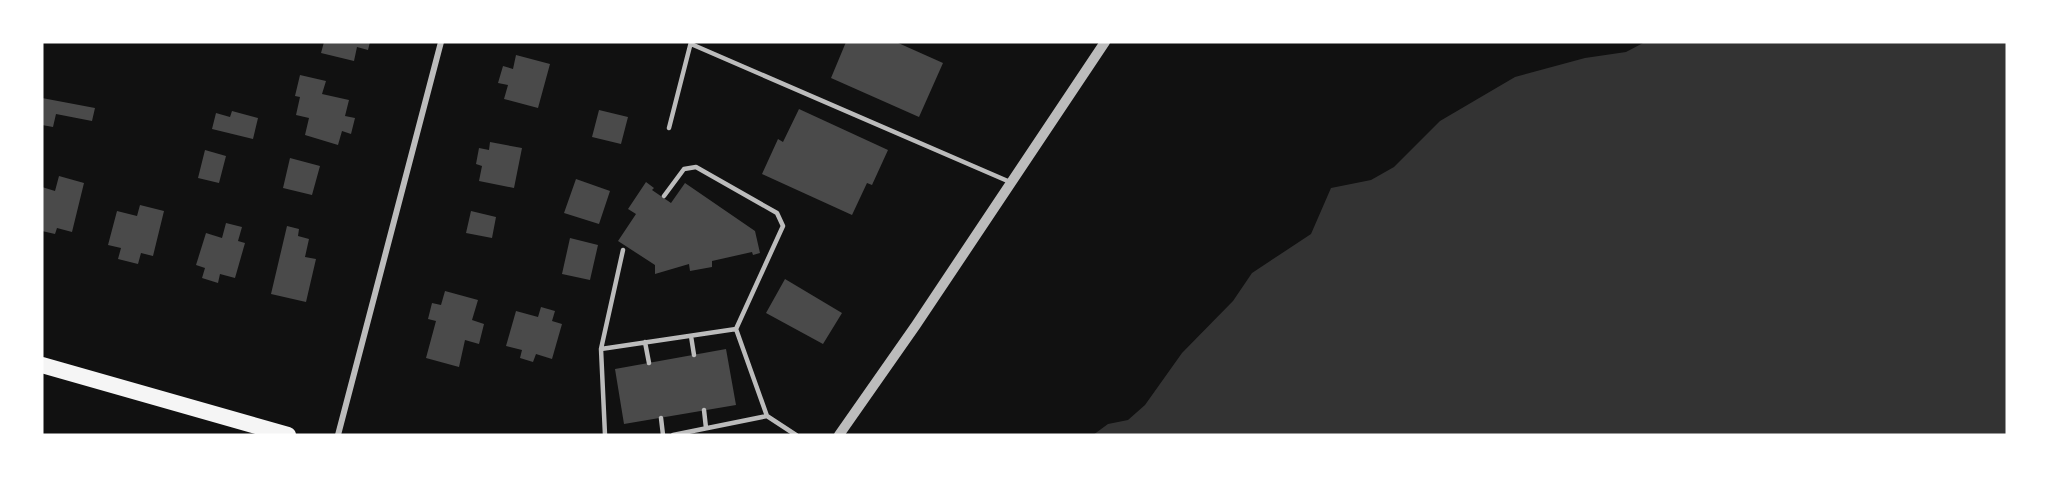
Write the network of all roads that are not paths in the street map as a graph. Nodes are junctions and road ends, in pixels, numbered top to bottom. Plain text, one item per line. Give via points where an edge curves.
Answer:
1 (441, 42) edge
2 (1105, 42) edge
3 (691, 43) edge
4 (669, 128) dead end
5 (1012, 183) junction
6 (664, 196) dead end
7 (623, 250) dead end
8 (736, 329) junction
9 (691, 336) junction
10 (645, 342) junction
11 (601, 349) junction
12 (694, 355) dead end
13 (649, 363) dead end
14 (42, 365) edge
15 (704, 410) dead end
16 (767, 416) junction
17 (661, 418) dead end
18 (706, 428) junction
19 (288, 435) edge
20 (338, 435) edge
21 (605, 435) edge
22 (663, 435) edge
23 (673, 435) edge
24 (796, 435) edge
25 (839, 435) edge

1 - 20 street
2 - 5 street
3 - 4 lane
3 - 5 lane
5 - 25 street
6 - 8 lane via 684,169 696,167 777,213 783,226
7 - 11 lane
8 - 9 lane
8 - 16 lane
9 - 10 lane
9 - 12 lane
10 - 11 lane
10 - 13 lane
11 - 21 lane
14 - 19 highway
15 - 18 lane
16 - 18 lane
16 - 24 lane
17 - 22 lane
18 - 23 lane

